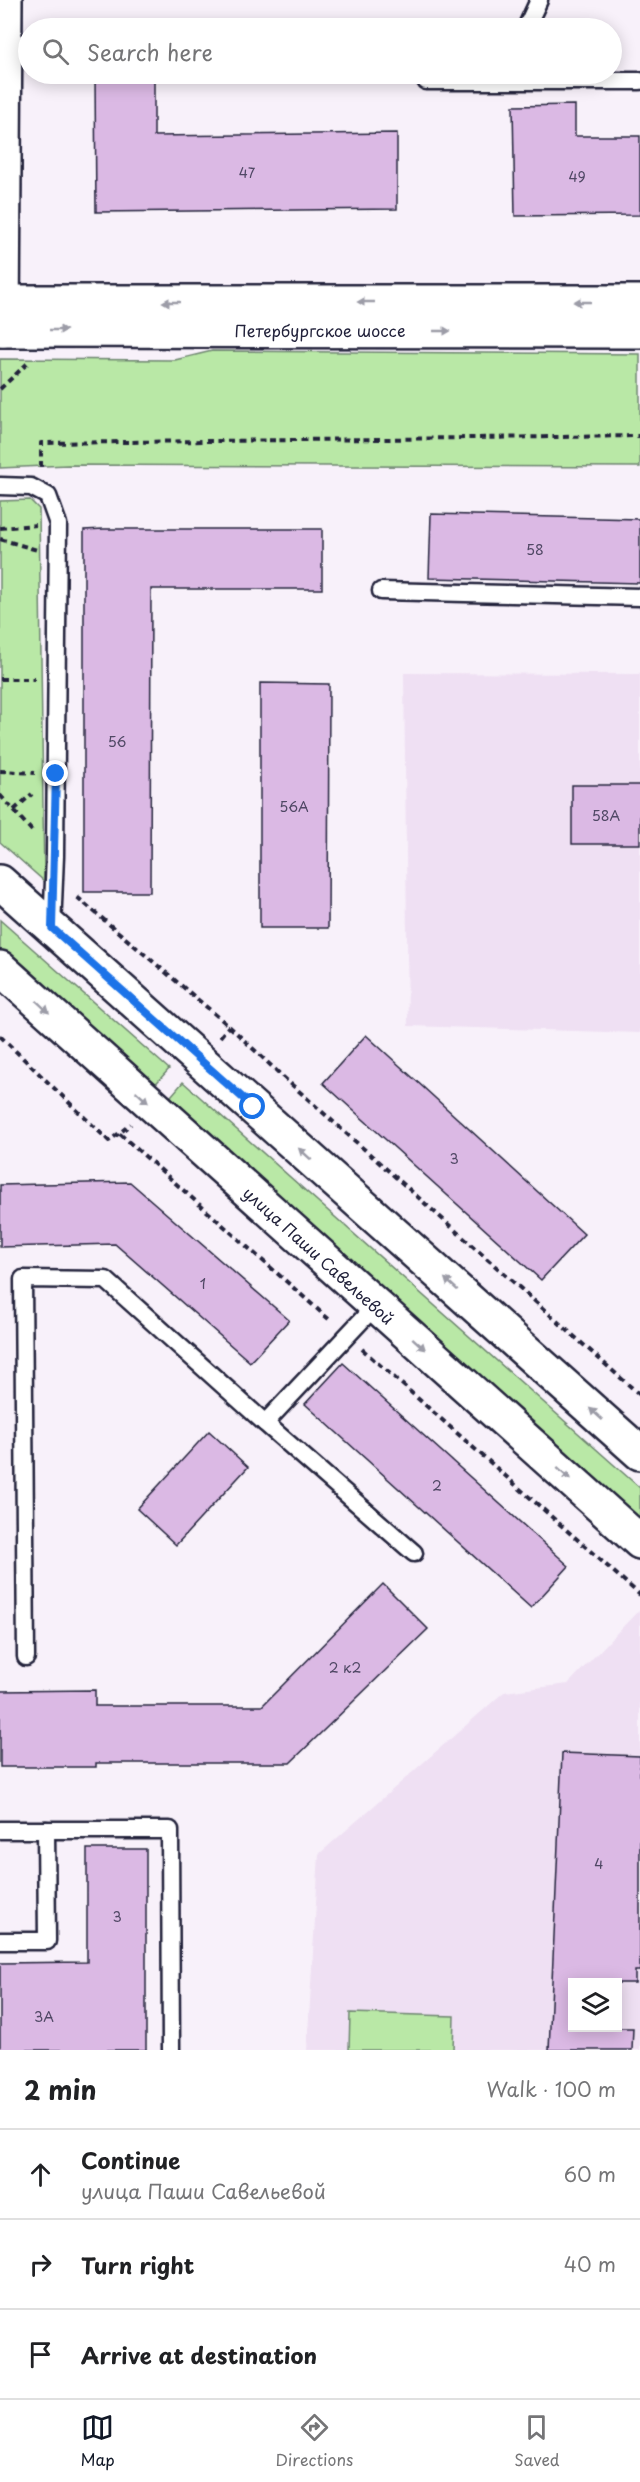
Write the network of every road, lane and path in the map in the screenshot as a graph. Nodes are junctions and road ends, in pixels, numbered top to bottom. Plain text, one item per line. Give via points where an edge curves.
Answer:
1 (5, 0) edge
2 (539, 0) edge
3 (531, 18) edge
4 (622, 80) edge
5 (640, 81) edge
6 (640, 302) edge
7 (2, 316) edge
8 (640, 331) edge
9 (31, 360) dead end
10 (0, 389) edge
11 (640, 436) edge
12 (0, 486) edge
13 (42, 493) junction
14 (57, 524) junction
15 (0, 528) edge
16 (0, 538) edge
17 (57, 556) junction
18 (381, 591) dead end
19 (640, 597) edge
20 (0, 679) edge
21 (56, 679) junction
22 (0, 771) edge
23 (56, 774) junction
24 (0, 795) edge
25 (30, 828) dead end
26 (55, 856) junction
27 (0, 882) edge
28 (52, 928) junction
29 (0, 968) edge
30 (0, 1036) edge
31 (120, 1134) dead end
32 (109, 1141) dead end
33 (375, 1305) junction
34 (347, 1336) junction
35 (640, 1395) edge
36 (265, 1423) junction
37 (640, 1453) edge
38 (640, 1542) edge
39 (414, 1553) dead end
40 (640, 1595) edge
41 (26, 1657) dead end
42 (0, 1830) edge
43 (46, 1830) junction
44 (0, 1941) edge
45 (171, 2050) edge

1 - 7 main road
2 - 3 lane
4 - 5 lane
6 -> 7 main road, Петербургское шоссе
7 -> 8 main road, Петербургское шоссе
9 - 10 path
11 - 13 path via 41,443
12 - 13 lane via 31,487
13 - 14 lane via 48,496
14 - 15 path
14 - 17 lane
16 - 17 path
17 - 21 lane
18 - 19 lane
20 - 21 path
21 - 23 lane
22 - 23 path
23 - 26 lane
24 - 25 path
26 - 28 lane
26 - 35 path via 74,895 229,1026
27 - 28 main road
37 -> 28 main road
29 -> 33 main road, улица Паши Савельевой
30 - 32 path
31 - 34 path
33 - 34 lane
33 -> 38 main road, улица Паши Савельевой
34 - 36 lane
34 - 40 path
36 - 39 lane
36 - 41 lane via 106,1280 23,1279
42 - 43 lane
43 - 44 lane via 47,1941
43 - 45 lane via 170,1830

